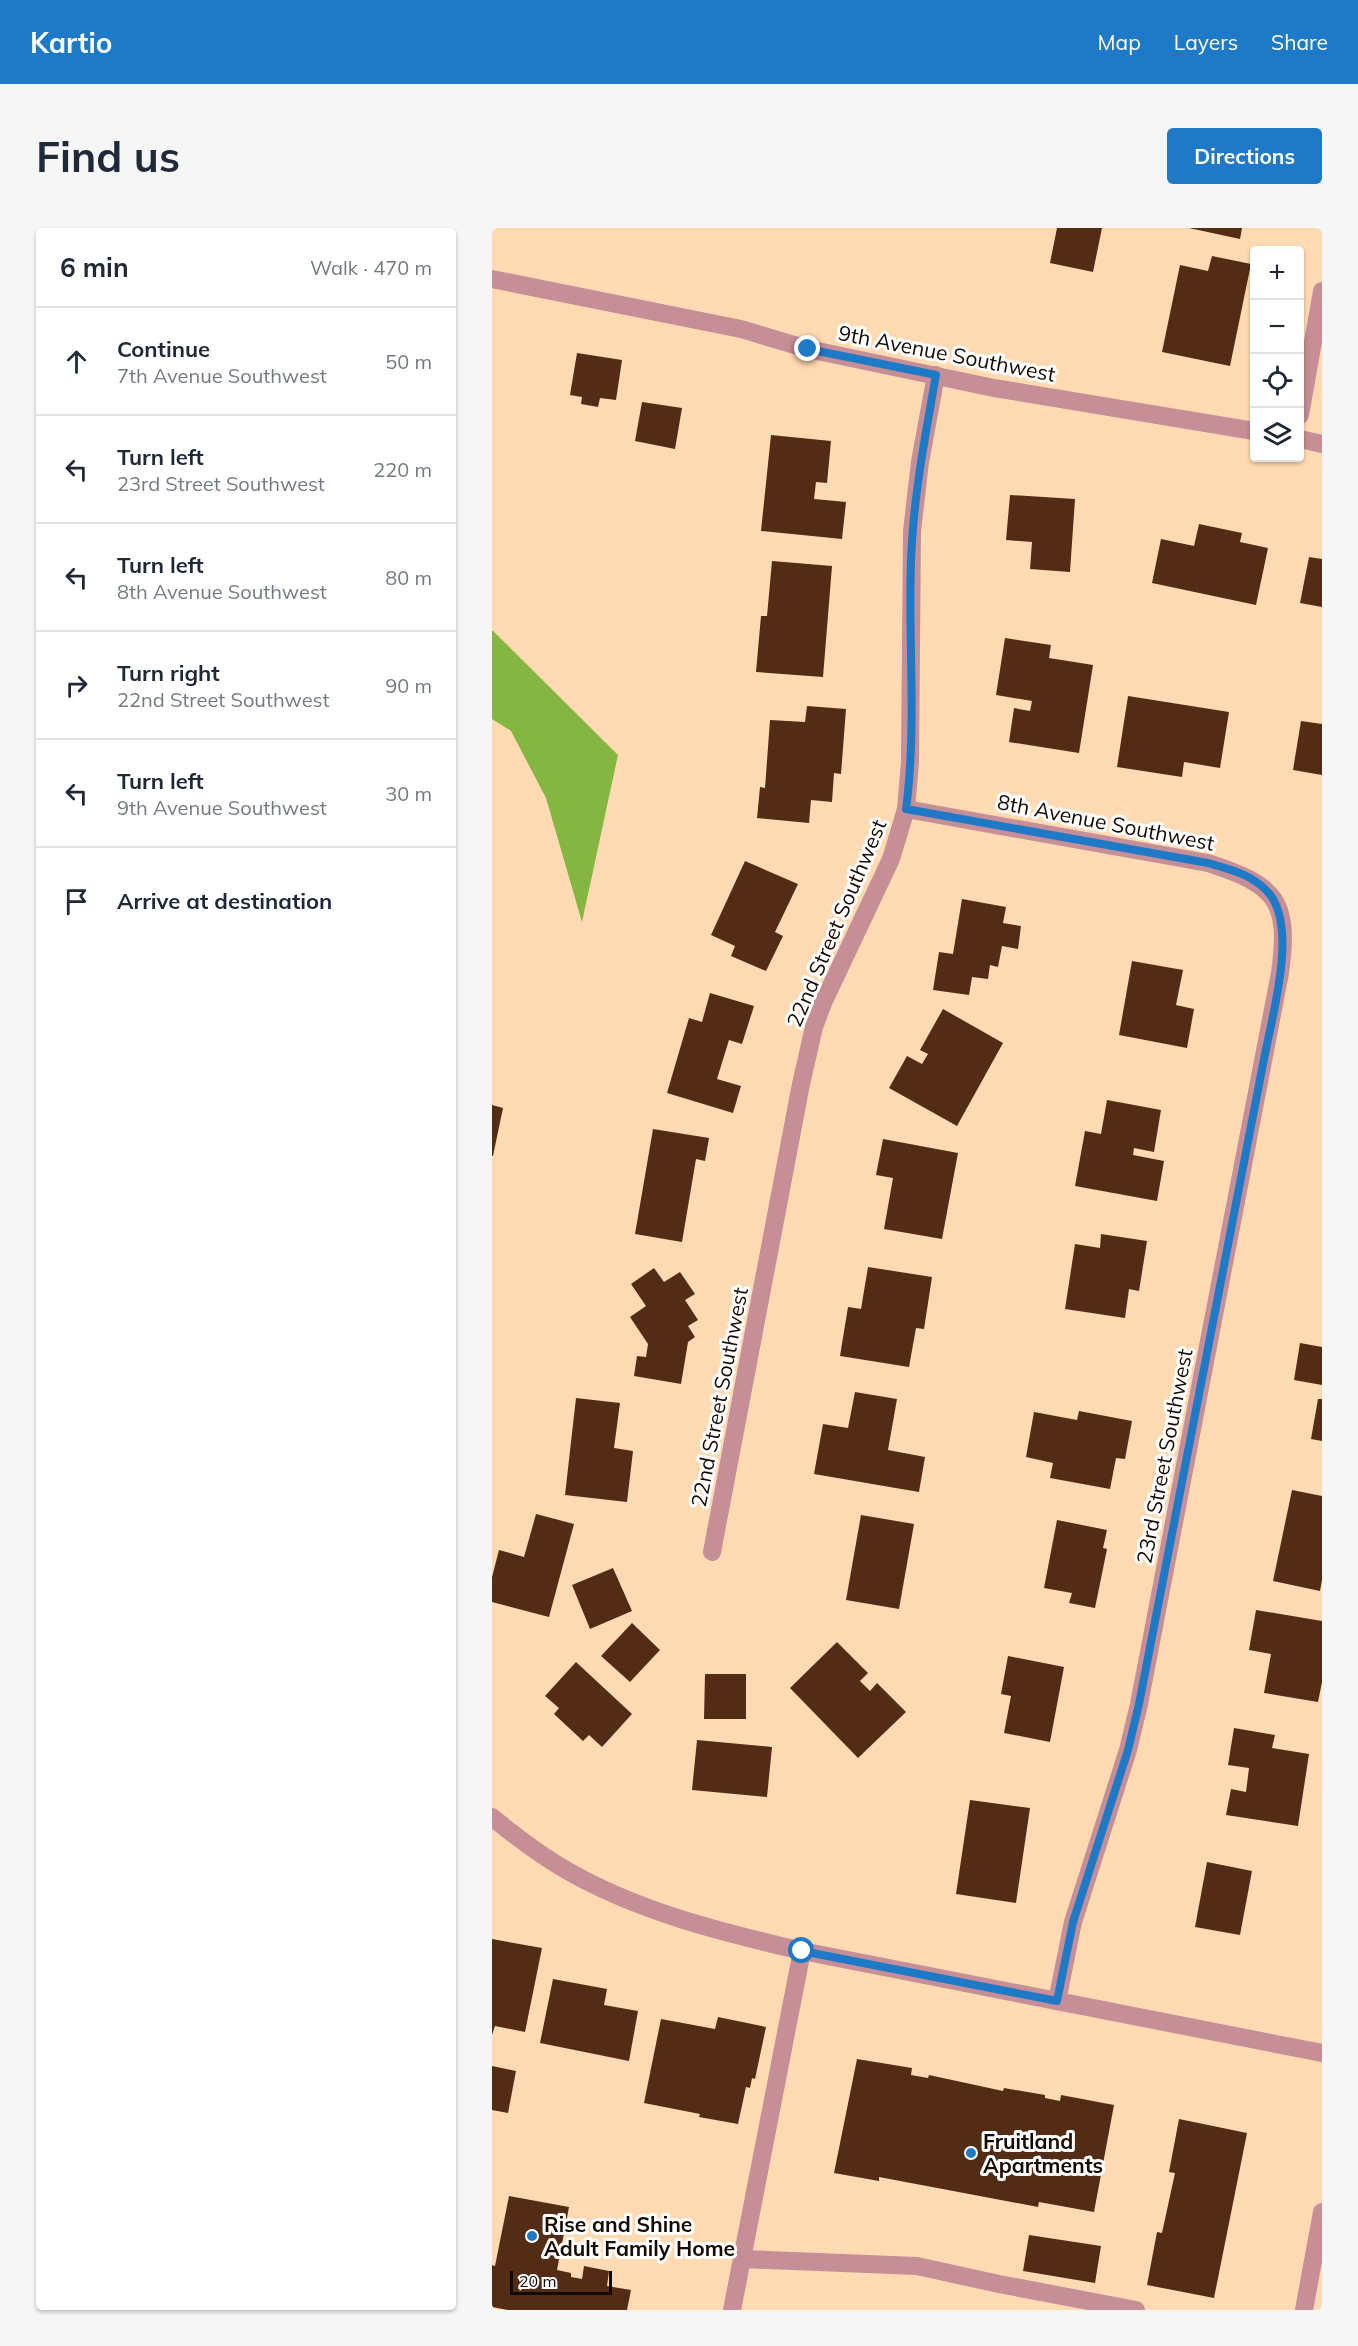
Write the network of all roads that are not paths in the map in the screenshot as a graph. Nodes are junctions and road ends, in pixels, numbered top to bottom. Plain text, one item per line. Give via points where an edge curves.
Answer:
1 (492, 279) edge
2 (1322, 291) edge
3 (936, 375) junction
4 (1300, 408) edge
5 (1250, 430) edge
6 (1304, 440) edge
7 (1322, 444) edge
8 (906, 809) junction
9 (1280, 912) joint
10 (712, 1552) dead end
11 (492, 1817) edge
12 (802, 1951) junction
13 (1057, 2001) junction
14 (1322, 2053) edge
15 (1322, 2212) edge
16 (742, 2259) junction
17 (732, 2310) edge
18 (1136, 2310) edge
19 (1304, 2310) edge

1 - 3 street, 9th Avenue Southwest via 741,329 808,349
2 - 4 street
3 - 5 street, 9th Avenue Southwest
3 - 8 street, 22nd Street Southwest via 912,531
6 - 7 street
8 - 9 street, 8th Avenue Southwest via 1208,863 1258,884
8 - 10 street, 22nd Street Southwest via 891,859 814,1027
9 - 13 street, 23rd Street Southwest via 1280,973 1139,1704 1073,1922
11 - 12 street via 566,1870 622,1897 670,1916
12 - 13 street
12 - 16 street
13 - 14 street
15 - 19 street
16 - 17 street
16 - 18 street via 917,2266

